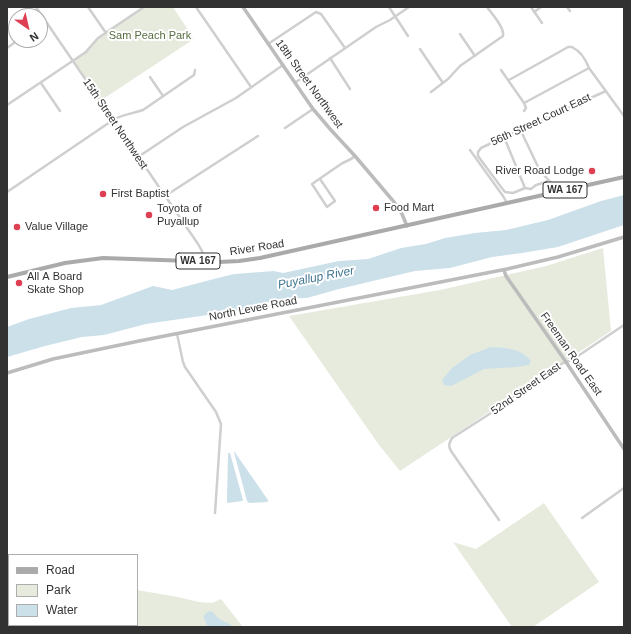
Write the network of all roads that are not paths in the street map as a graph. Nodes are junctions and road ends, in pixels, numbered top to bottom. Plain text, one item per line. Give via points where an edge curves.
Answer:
1 (36, 7) edge
2 (88, 7) edge
3 (144, 7) edge
4 (196, 7) edge
5 (388, 7) edge
6 (410, 7) edge
7 (487, 7) edge
8 (531, 7) edge
9 (541, 7) edge
10 (567, 7) edge
11 (245, 8) edge
12 (570, 11) dead end
13 (534, 12) junction
14 (395, 16) junction
15 (542, 23) dead end
16 (106, 33) junction
17 (460, 34) dead end
18 (408, 36) dead end
19 (268, 44) junction
20 (345, 48) junction
21 (420, 49) dead end
22 (475, 56) junction
23 (330, 58) junction
24 (73, 61) junction
25 (283, 65) junction
26 (589, 68) junction
27 (195, 70) dead end
28 (502, 70) dead end
29 (150, 77) dead end
30 (509, 80) junction
31 (296, 82) junction
32 (443, 82) junction
33 (41, 83) junction
34 (252, 86) junction
35 (350, 89) dead end
36 (606, 91) junction
37 (431, 92) dead end
38 (163, 96) junction
39 (524, 103) junction
40 (7, 105) edge
41 (313, 109) junction
42 (60, 111) dead end
43 (524, 111) dead end
44 (624, 116) edge
45 (113, 120) junction
46 (285, 128) dead end
47 (520, 130) junction
48 (258, 136) dead end
49 (504, 137) junction
50 (470, 150) dead end
51 (355, 156) junction
52 (138, 157) junction
53 (624, 177) edge
54 (320, 179) junction
55 (549, 181) junction
56 (525, 188) junction
57 (559, 191) junction
58 (7, 192) edge
59 (165, 196) junction
60 (507, 204) junction
61 (407, 226) junction
62 (624, 237) edge
63 (205, 262) junction
64 (504, 270) junction
65 (7, 277) edge
66 (624, 325) edge
67 (177, 334) junction
68 (566, 362) junction
69 (7, 372) edge
70 (623, 444) edge
71 (624, 449) edge
72 (624, 488) edge
73 (215, 513) dead end
74 (582, 518) dead end
75 (499, 520) dead end

1 - 24 street, 15th Street Northwest
2 - 16 street
3 - 16 street
4 - 34 street
5 - 14 street
6 - 14 street
7 - 22 street via 504,34 501,39
8 - 13 street
9 - 13 street
10 - 12 street
11 - 19 street, 18th Street Northwest
13 - 15 street
14 - 18 street
14 - 20 street
16 - 24 street
17 - 22 street
19 - 20 street via 316,12 322,14
19 - 25 street, 18th Street Northwest
20 - 23 street
21 - 32 street
22 - 32 street
23 - 31 street
23 - 35 street
24 - 33 street
24 - 45 street, 15th Street Northwest
25 - 31 street, 18th Street Northwest
25 - 34 street
26 - 30 street via 577,49 571,47
26 - 36 street
26 - 39 street
27 - 38 street via 194,75
28 - 30 street
29 - 38 street
30 - 39 street
31 - 41 street, 18th Street Northwest
32 - 37 street
33 - 40 street
33 - 42 street
34 - 52 street via 236,98 171,134
36 - 44 street
36 - 47 street, 56th Street Court East
38 - 45 street via 143,110
39 - 43 street
41 - 46 street
41 - 51 street, 18th Street Northwest
45 - 52 street, 15th Street Northwest
45 - 58 street
47 - 49 street, 56th Street Court East
47 - 55 street via 540,171
48 - 59 street
49 - 56 street
49 - 56 street, 56th Street Court East via 481,148 478,156 505,192 513,193
50 - 60 street
51 - 54 street
51 - 61 street, 18th Street Northwest via 394,202
52 - 59 street, 15th Street Northwest
53 - 57 main road, WA 167
54 - 54 street via 335,201 327,207 312,184
55 - 56 street via 531,189
55 - 57 street
57 - 60 main road, WA 167
59 - 63 street, 15th Street Northwest via 202,251
60 - 61 main road, River Road / WA 167
61 - 63 main road, River Road / WA 167 via 261,258
62 - 64 street, North Levee Road
63 - 65 main road, River Road / WA 167 via 103,258 65,263
64 - 67 street, North Levee Road
64 - 68 street, Freeman Road East
66 - 68 street, 52nd Street East
67 - 69 street, North Levee Road via 53,359
67 - 73 street via 185,367 216,412 221,424
68 - 70 street, Freeman Road East
68 - 75 street, 52nd Street East via 452,438 449,443 451,451
70 - 71 street, Freeman Road East
72 - 74 street

